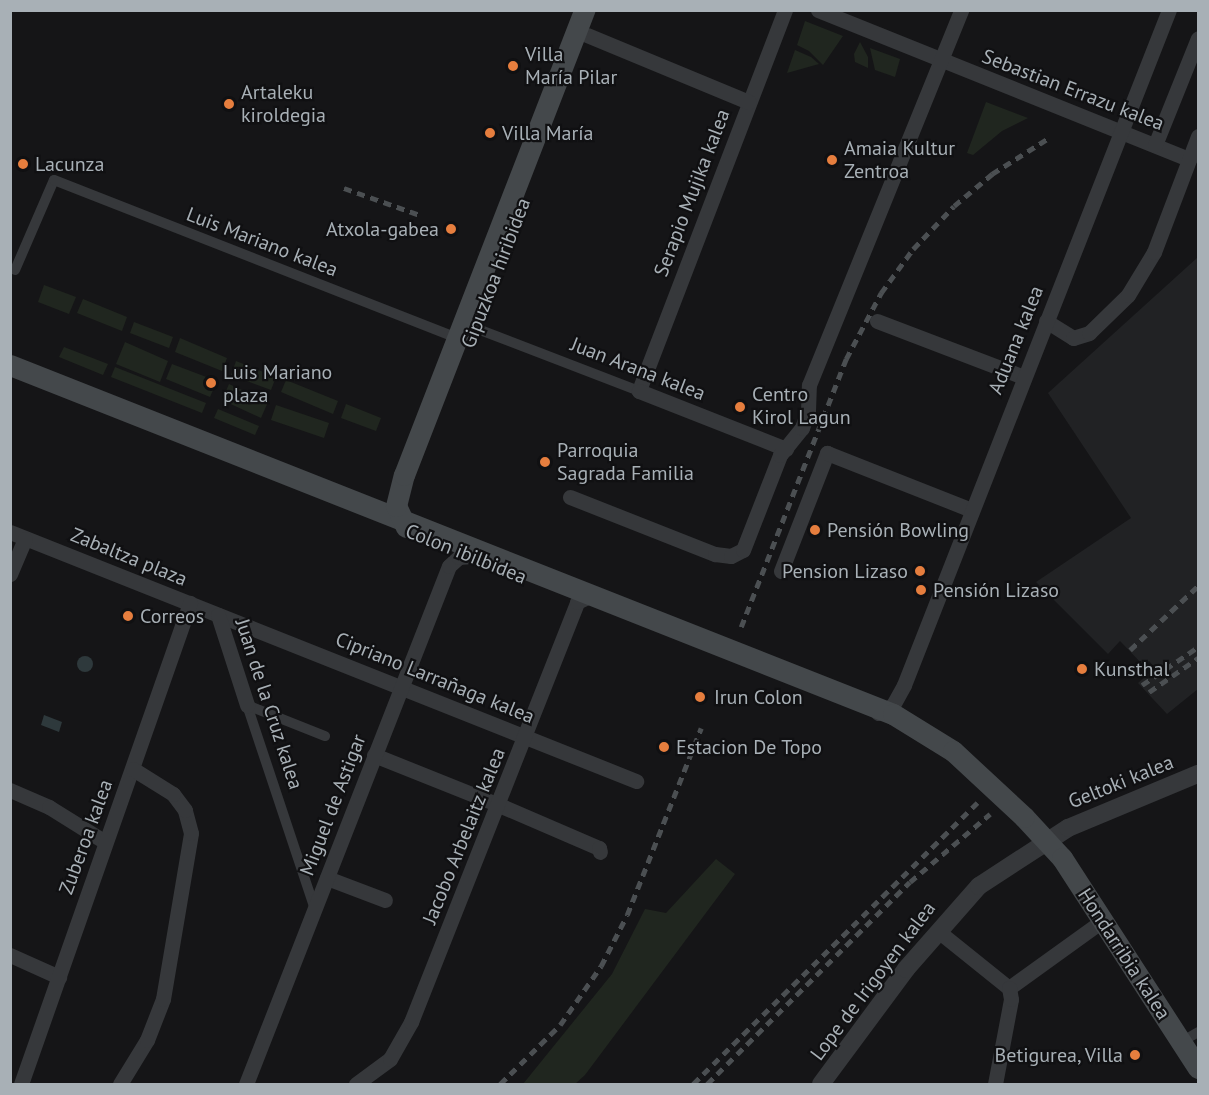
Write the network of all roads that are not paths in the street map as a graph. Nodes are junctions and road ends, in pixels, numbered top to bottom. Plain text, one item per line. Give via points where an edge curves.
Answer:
1 (584, 10) edge
2 (597, 10) edge
3 (785, 10) edge
4 (818, 10) edge
5 (961, 10) edge
6 (1169, 10) edge
7 (587, 35) junction
8 (1197, 49) edge
9 (941, 61) junction
10 (749, 102) junction
11 (1122, 132) junction
12 (1198, 136) edge
13 (1155, 145) junction
14 (1189, 159) junction
15 (15, 270) dead end
16 (877, 321) dead end
17 (1046, 321) junction
18 (466, 333) junction
19 (10, 365) edge
20 (10, 373) edge
21 (1024, 377) junction
22 (639, 391) junction
23 (789, 446) junction
24 (404, 475) junction
25 (570, 497) dead end
26 (365, 506) junction
27 (972, 510) junction
28 (413, 527) junction
29 (10, 532) edge
30 (25, 538) junction
31 (472, 556) junction
32 (781, 571) dead end
33 (10, 574) edge
34 (586, 597) junction
35 (190, 603) junction
36 (218, 615) junction
37 (904, 685) junction
38 (402, 687) junction
39 (247, 705) junction
40 (882, 712) junction
41 (325, 736) dead end
42 (526, 737) junction
43 (953, 751) junction
44 (374, 755) junction
45 (133, 769) junction
46 (1196, 777) edge
47 (636, 781) dead end
48 (10, 790) edge
49 (499, 805) junction
50 (1024, 817) junction
51 (1068, 828) junction
52 (1048, 841) junction
53 (105, 842) junction
54 (600, 852) dead end
55 (1062, 858) junction
56 (327, 878) junction
57 (385, 900) dead end
58 (315, 909) junction
59 (1102, 921) junction
60 (938, 931) junction
61 (10, 955) edge
62 (59, 977) junction
63 (1009, 988) junction
64 (1190, 1037) edge
65 (1198, 1068) edge
66 (21, 1084) edge
67 (120, 1084) edge
68 (246, 1084) edge
69 (356, 1084) edge
70 (821, 1084) edge
71 (995, 1084) edge

1 - 18 main road, Gipuzkoa hiribidea
2 - 7 main road, Gipuzkoa hiribidea
3 - 10 street, Serapio Mujika kalea
4 - 9 street, Sebastian Errazu kalea
5 - 9 street
6 - 11 street, Aduana kalea
7 - 10 street
7 - 18 main road, Gipuzkoa hiribidea
8 - 13 street
9 - 11 street, Sebastian Errazu kalea
9 - 23 street via 809,385 808,411 800,435
10 - 22 street, Serapio Mujika kalea
11 - 13 street, Sebastian Errazu kalea
11 - 17 street, Aduana kalea
12 - 14 street
13 - 14 street, Sebastian Errazu kalea
14 - 17 street via 1154,252 1128,295 1089,333 1073,338
15 - 18 street, Luis Mariano kalea via 54,180
16 - 21 street
17 - 21 street, Aduana kalea
18 - 22 street, Juan Arana kalea
18 - 24 main road, Gipuzkoa hiribidea
18 - 28 main road, Gipuzkoa hiribidea via 409,497
19 - 26 main road, Colon ibilbidea
20 - 28 main road, Colon ibilbidea
21 - 27 street, Aduana kalea
22 - 23 street, Juan Arana kalea
23 - 25 street via 743,550 731,556 715,554
24 - 26 main road, Gipuzkoa hiribidea via 387,502
24 - 28 main road, Gipuzkoa hiribidea via 396,499
26 - 28 main road, Colon ibilbidea
27 - 32 street via 827,453
27 - 37 street, Aduana kalea
28 - 31 main road, Colon ibilbidea
28 - 34 main road, Colon ibilbidea
29 - 30 street, Zabaltza plaza
30 - 33 street
30 - 35 street, Zabaltza plaza
31 - 34 main road, Colon ibilbidea
31 - 38 street, Miguel de Astigar via 459,557 449,566
34 - 40 main road, Colon ibilbidea
34 - 42 street, Jacobo Arbelaitz kalea
35 - 36 street, Zabaltza plaza
35 - 45 street, Zuberoa kalea
36 - 38 street, Cipriano Larrañaga kalea
36 - 39 street, Juan de la Cruz kalea
37 - 40 street, Aduana kalea
37 - 43 street via 907,710 939,734
38 - 42 street, Cipriano Larrañaga kalea
38 - 44 street, Miguel de Astigar
39 - 41 street
39 - 58 street, Juan de la Cruz kalea
40 - 43 main road, Colon ibilbidea
42 - 47 street, Cipriano Larrañaga kalea
42 - 49 street, Jacobo Arbelaitz kalea
43 - 50 main road, Hondarribia kalea, bridge
44 - 49 street
44 - 56 street, Miguel de Astigar
45 - 53 street, Zuberoa kalea
45 - 67 street via 172,794 185,810 191,833 163,999 147,1040
46 - 51 street, Geltoki kalea
48 - 53 street via 49,807
49 - 54 street via 599,848
49 - 69 street, Jacobo Arbelaitz kalea via 411,1022 390,1059
50 - 51 street, Geltoki kalea via 1046,827
50 - 52 main road, Hondarribia kalea
51 - 52 street, Geltoki kalea
51 - 55 street, Geltoki kalea via 1062,842
52 - 55 main road, Hondarribia kalea
52 - 60 street, Lope de Irigoyen kalea via 979,886
53 - 62 street, Zuberoa kalea
55 - 59 main road, Hondarribia kalea
56 - 57 street
56 - 58 street, Miguel de Astigar
58 - 68 street, Miguel de Astigar
59 - 63 street
59 - 64 main road, Hondarribia kalea
60 - 63 street
60 - 70 street, Lope de Irigoyen kalea
61 - 62 street
62 - 66 street, Zuberoa kalea
63 - 71 street via 1011,999
64 - 65 main road, Hondarribia kalea

